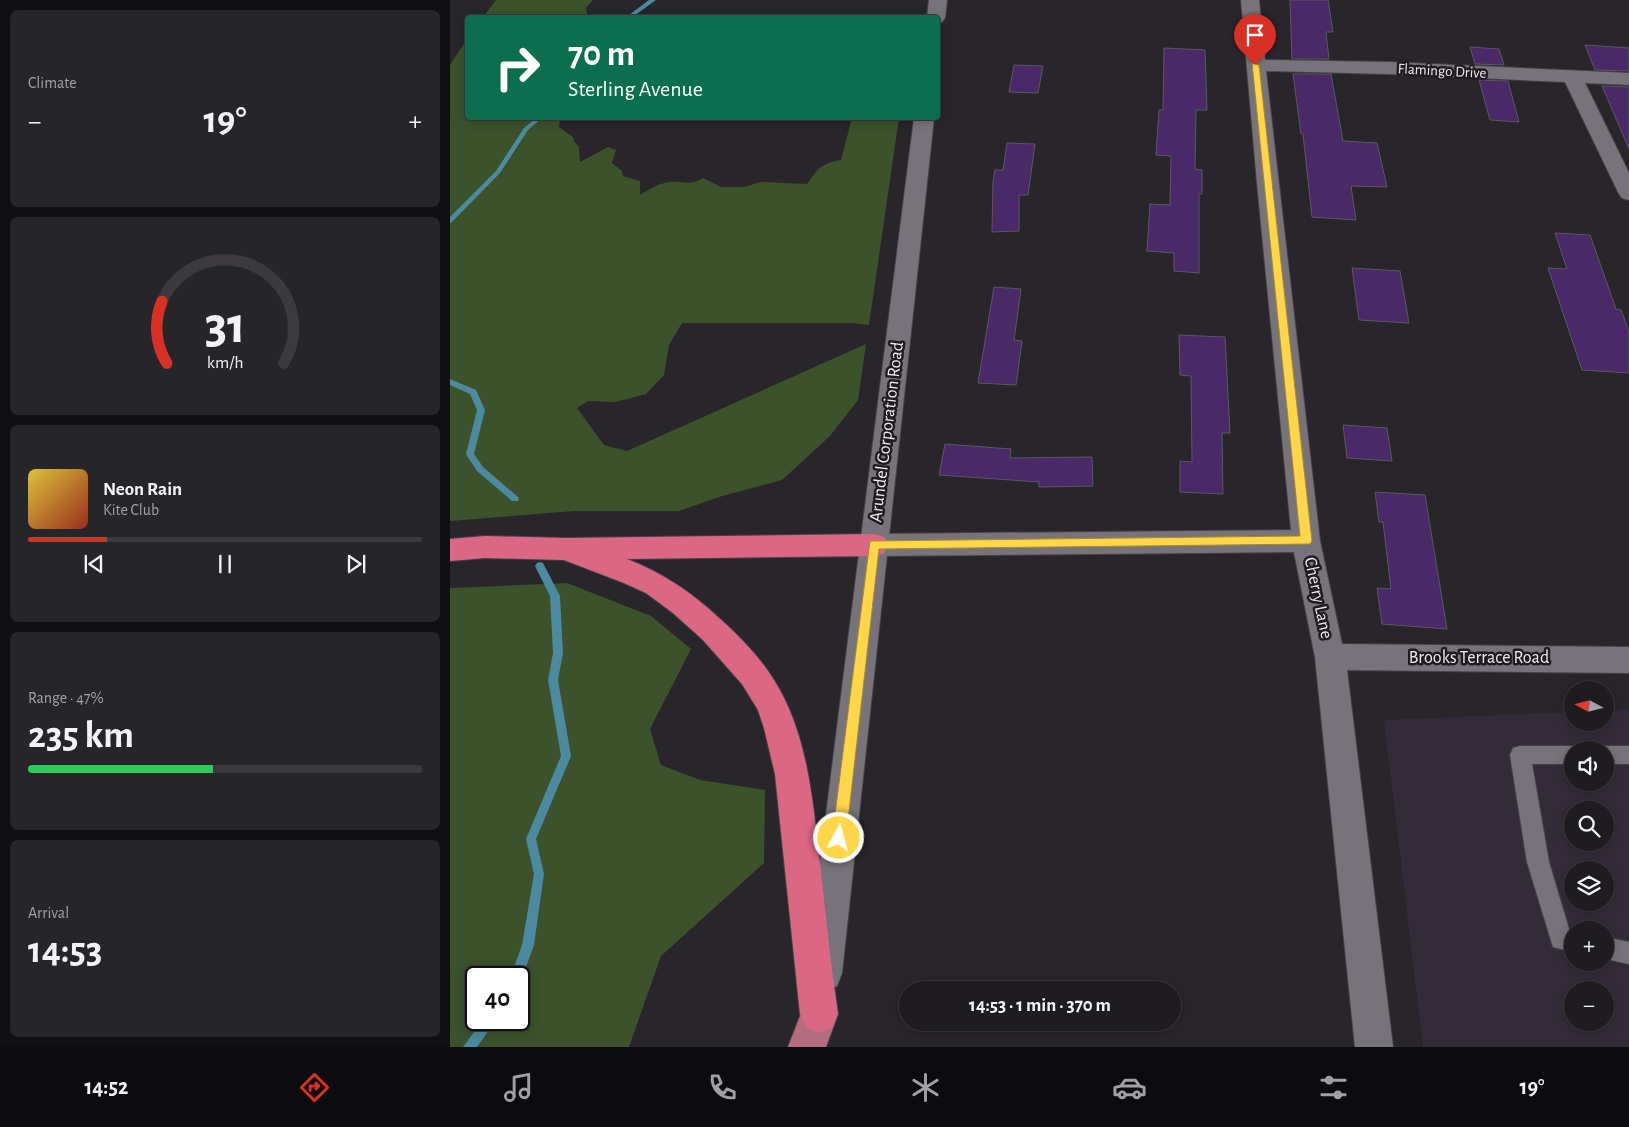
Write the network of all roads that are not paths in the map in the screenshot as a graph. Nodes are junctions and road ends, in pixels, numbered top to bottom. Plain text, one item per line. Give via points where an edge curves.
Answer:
1 (938, 0) edge
2 (1250, 0) edge
3 (936, 15) edge
4 (1255, 65) junction
5 (1573, 78) junction
6 (1629, 79) edge
7 (924, 120) edge
8 (1629, 194) edge
9 (1306, 541) junction
10 (874, 545) junction
11 (565, 549) junction
12 (450, 550) edge
13 (1330, 657) junction
14 (1629, 660) edge
15 (1614, 754) edge
16 (1629, 754) edge
17 (1564, 755) edge
18 (1564, 939) edge
19 (1614, 950) edge
20 (1629, 953) edge
21 (816, 1036) edge
22 (1374, 1047) edge

1 - 3 street
2 - 4 street, Cherry Lane
4 - 5 street, Flamingo Drive
4 - 9 street, Cherry Lane
5 - 6 street, Flamingo Drive
5 - 8 street
7 - 10 street, Arundel Corporation Road
9 - 10 street
9 - 13 street, Cherry Lane
10 - 11 highway
10 - 21 street, Arundel Corporation Road
11 - 12 highway via 485,547
11 - 21 highway via 614,566 657,586 692,612 728,646 762,688 781,732 795,796
13 - 14 street, Brooks Terrace Road
13 - 22 street, Cherry Lane
15 - 16 lane
17 - 18 lane via 1520,755 1538,862 1561,938
19 - 20 lane

